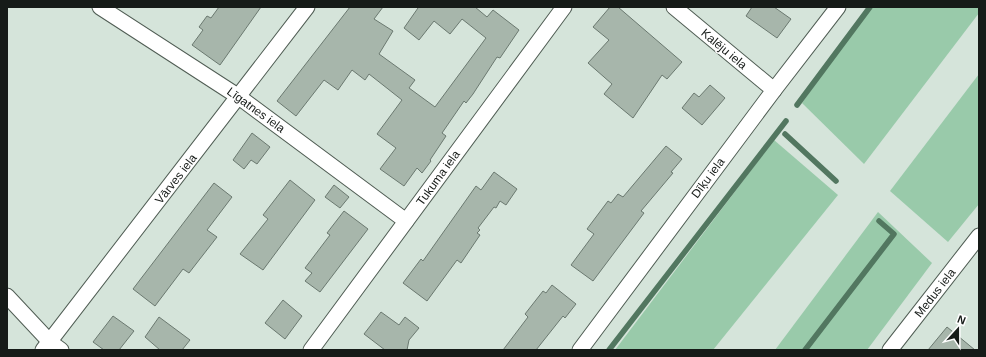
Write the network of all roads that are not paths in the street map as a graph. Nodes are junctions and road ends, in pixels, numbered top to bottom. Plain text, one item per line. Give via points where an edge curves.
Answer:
1 (100, 7) edge
2 (307, 7) edge
3 (564, 7) edge
4 (674, 7) edge
5 (838, 7) edge
6 (774, 90) junction
7 (239, 97) junction
8 (406, 221) junction
9 (979, 236) edge
10 (7, 296) edge
11 (51, 347) edge
12 (311, 350) edge
13 (580, 350) edge
14 (890, 350) edge

1 - 7 street, Līgatnes iela
2 - 7 street, Vārves iela
3 - 8 street, Tukuma iela
4 - 6 street, Kalēju iela
5 - 6 street, Dīķu iela
6 - 13 street, Dīķu iela
7 - 8 street, Līgatnes iela
7 - 11 street, Vārves iela
8 - 12 street, Tukuma iela
9 - 14 street, Medus iela
10 - 11 street

